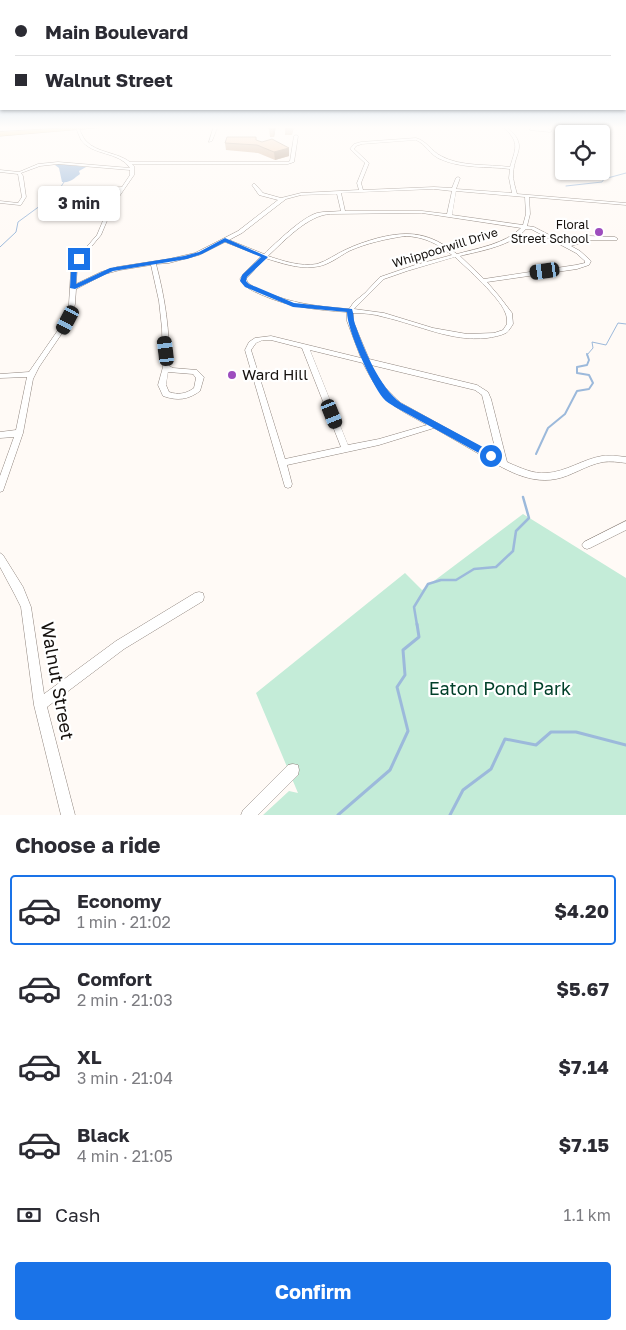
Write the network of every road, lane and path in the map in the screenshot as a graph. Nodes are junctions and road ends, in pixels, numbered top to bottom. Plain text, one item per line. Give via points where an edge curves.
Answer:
1 (51, 164) edge
2 (83, 164) edge
3 (129, 164) edge
4 (285, 164) edge
5 (366, 164) edge
6 (480, 164) edge
7 (513, 164) edge
8 (131, 166) junction
9 (512, 168) junction
10 (0, 171) edge
11 (19, 173) junction
12 (458, 178) dead end
13 (254, 185) dead end
14 (124, 188) junction
15 (452, 190) junction
16 (339, 192) junction
17 (362, 192) junction
18 (515, 195) junction
19 (527, 196) junction
20 (281, 200) junction
21 (0, 202) edge
22 (19, 204) junction
23 (27, 204) dead end
24 (56, 204) dead end
25 (626, 204) edge
26 (343, 212) junction
27 (449, 216) junction
28 (525, 226) junction
29 (615, 239) dead end
30 (225, 240) junction
31 (567, 246) junction
32 (458, 255) junction
33 (265, 257) junction
34 (153, 263) junction
35 (482, 280) junction
36 (73, 288) junction
37 (350, 310) junction
38 (305, 346) junction
39 (367, 361) junction
40 (166, 367) junction
41 (32, 374) junction
42 (0, 376) edge
43 (434, 425) junction
44 (19, 433) junction
45 (0, 435) edge
46 (345, 448) junction
47 (626, 460) edge
48 (503, 462) junction
49 (282, 463) junction
50 (288, 484) dead end
51 (0, 488) edge
52 (626, 526) edge
53 (587, 545) dead end
54 (0, 558) edge
55 (199, 597) dead end
56 (40, 705) junction
57 (293, 770) dead end
58 (68, 815) edge
59 (248, 815) edge

1 - 11 street
2 - 8 street
3 - 8 street
4 - 8 street
5 - 17 street via 360,183
6 - 9 street
7 - 9 street
8 - 14 street via 132,175
9 - 18 street
10 - 11 street
11 - 22 street via 24,194
12 - 15 street
13 - 20 street via 261,194
14 - 24 street via 104,189
14 - 36 street via 112,204 98,235 79,259 74,270
15 - 17 street via 424,188
15 - 18 street
15 - 27 street
16 - 17 street
16 - 20 street via 301,194
16 - 26 street
18 - 19 street
19 - 25 street
19 - 28 street
20 - 30 street
21 - 22 street
22 - 23 street
26 - 27 street via 411,211
26 - 33 street via 314,216
27 - 28 street
28 - 31 street
28 - 32 street, Whippoorwill Drive via 504,241
29 - 31 street via 589,238
30 - 33 street
30 - 34 street via 197,254
31 - 35 street via 584,256 588,263
32 - 33 street via 431,237 404,234 353,248 328,263 312,266
32 - 35 street
32 - 37 street, Whippoorwill Drive via 382,278
33 - 37 street via 244,276 247,286 293,305
34 - 36 street via 112,270
34 - 40 street via 158,280
35 - 37 street via 506,306 512,318 510,328 496,335 442,333 383,315
36 - 41 street via 68,320
37 - 39 street via 350,321
38 - 39 street
38 - 46 street
38 - 49 street via 263,338 254,340 248,350
39 - 43 street via 387,397
39 - 48 street via 482,391 487,399
40 - 40 street via 195,372 200,378 197,389 184,396 166,394 162,385
41 - 42 street
41 - 44 street
43 - 46 street via 379,442
43 - 48 street
44 - 45 street
44 - 51 street
46 - 49 street
47 - 48 street via 607,457 556,476 543,477
49 - 50 street
52 - 53 street
54 - 56 street, Walnut Street via 26,608
55 - 56 street via 120,645
56 - 58 street, Walnut Street
57 - 59 street

